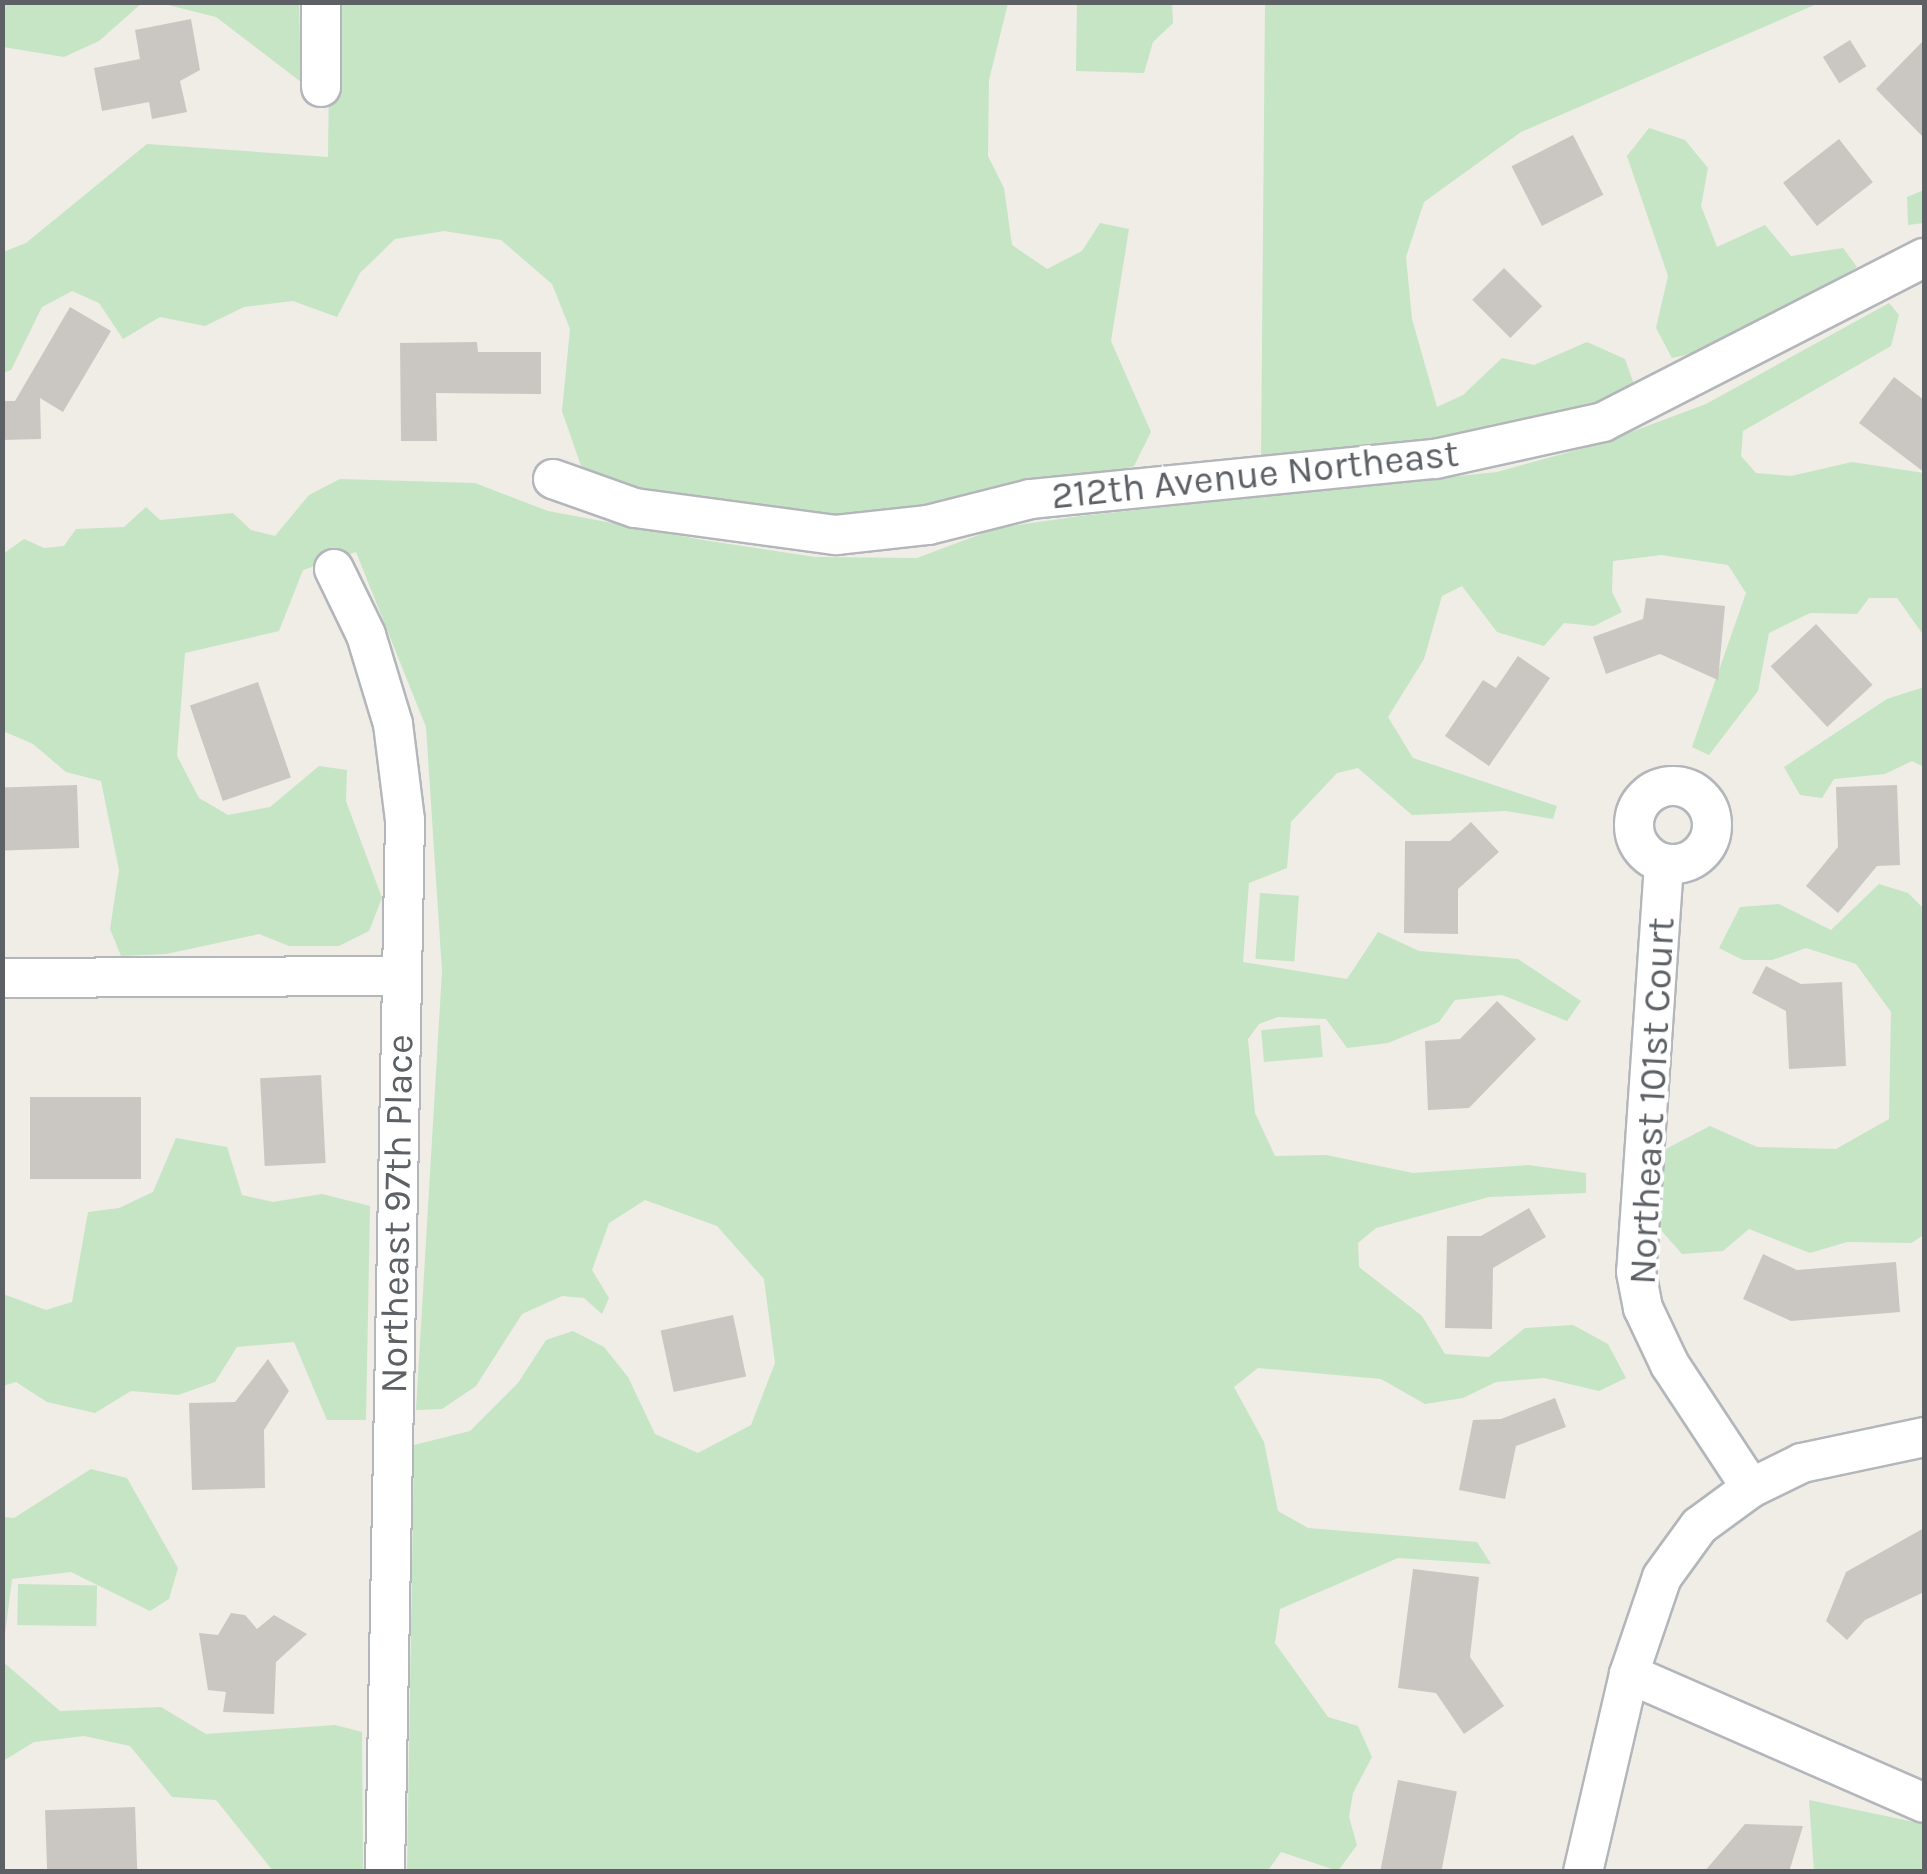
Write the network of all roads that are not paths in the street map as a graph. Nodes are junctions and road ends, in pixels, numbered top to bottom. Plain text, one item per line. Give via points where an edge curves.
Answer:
1 (320, 2) edge
2 (322, 86) dead end
3 (1924, 258) edge
4 (553, 478) dead end
5 (334, 569) dead end
6 (1664, 864) dead end
7 (401, 976) junction
8 (2, 978) edge
9 (1924, 1437) edge
10 (1751, 1488) junction
11 (1629, 1674) junction
12 (1924, 1803) edge
13 (385, 1872) edge
14 (1584, 1872) edge

1 - 2 street
3 - 4 street, 212th Avenue Northeast via 1603,422 1435,458 1031,500 928,524 836,535 635,508
5 - 7 street, Northeast 97th Place via 366,636 393,724 405,820
6 - 10 street, Northeast 101st Court via 1636,1272 1643,1308 1670,1365
7 - 8 street
7 - 13 street, Northeast 97th Place
9 - 10 street via 1802,1463
10 - 11 street via 1699,1526 1662,1577
11 - 12 street
11 - 14 street

